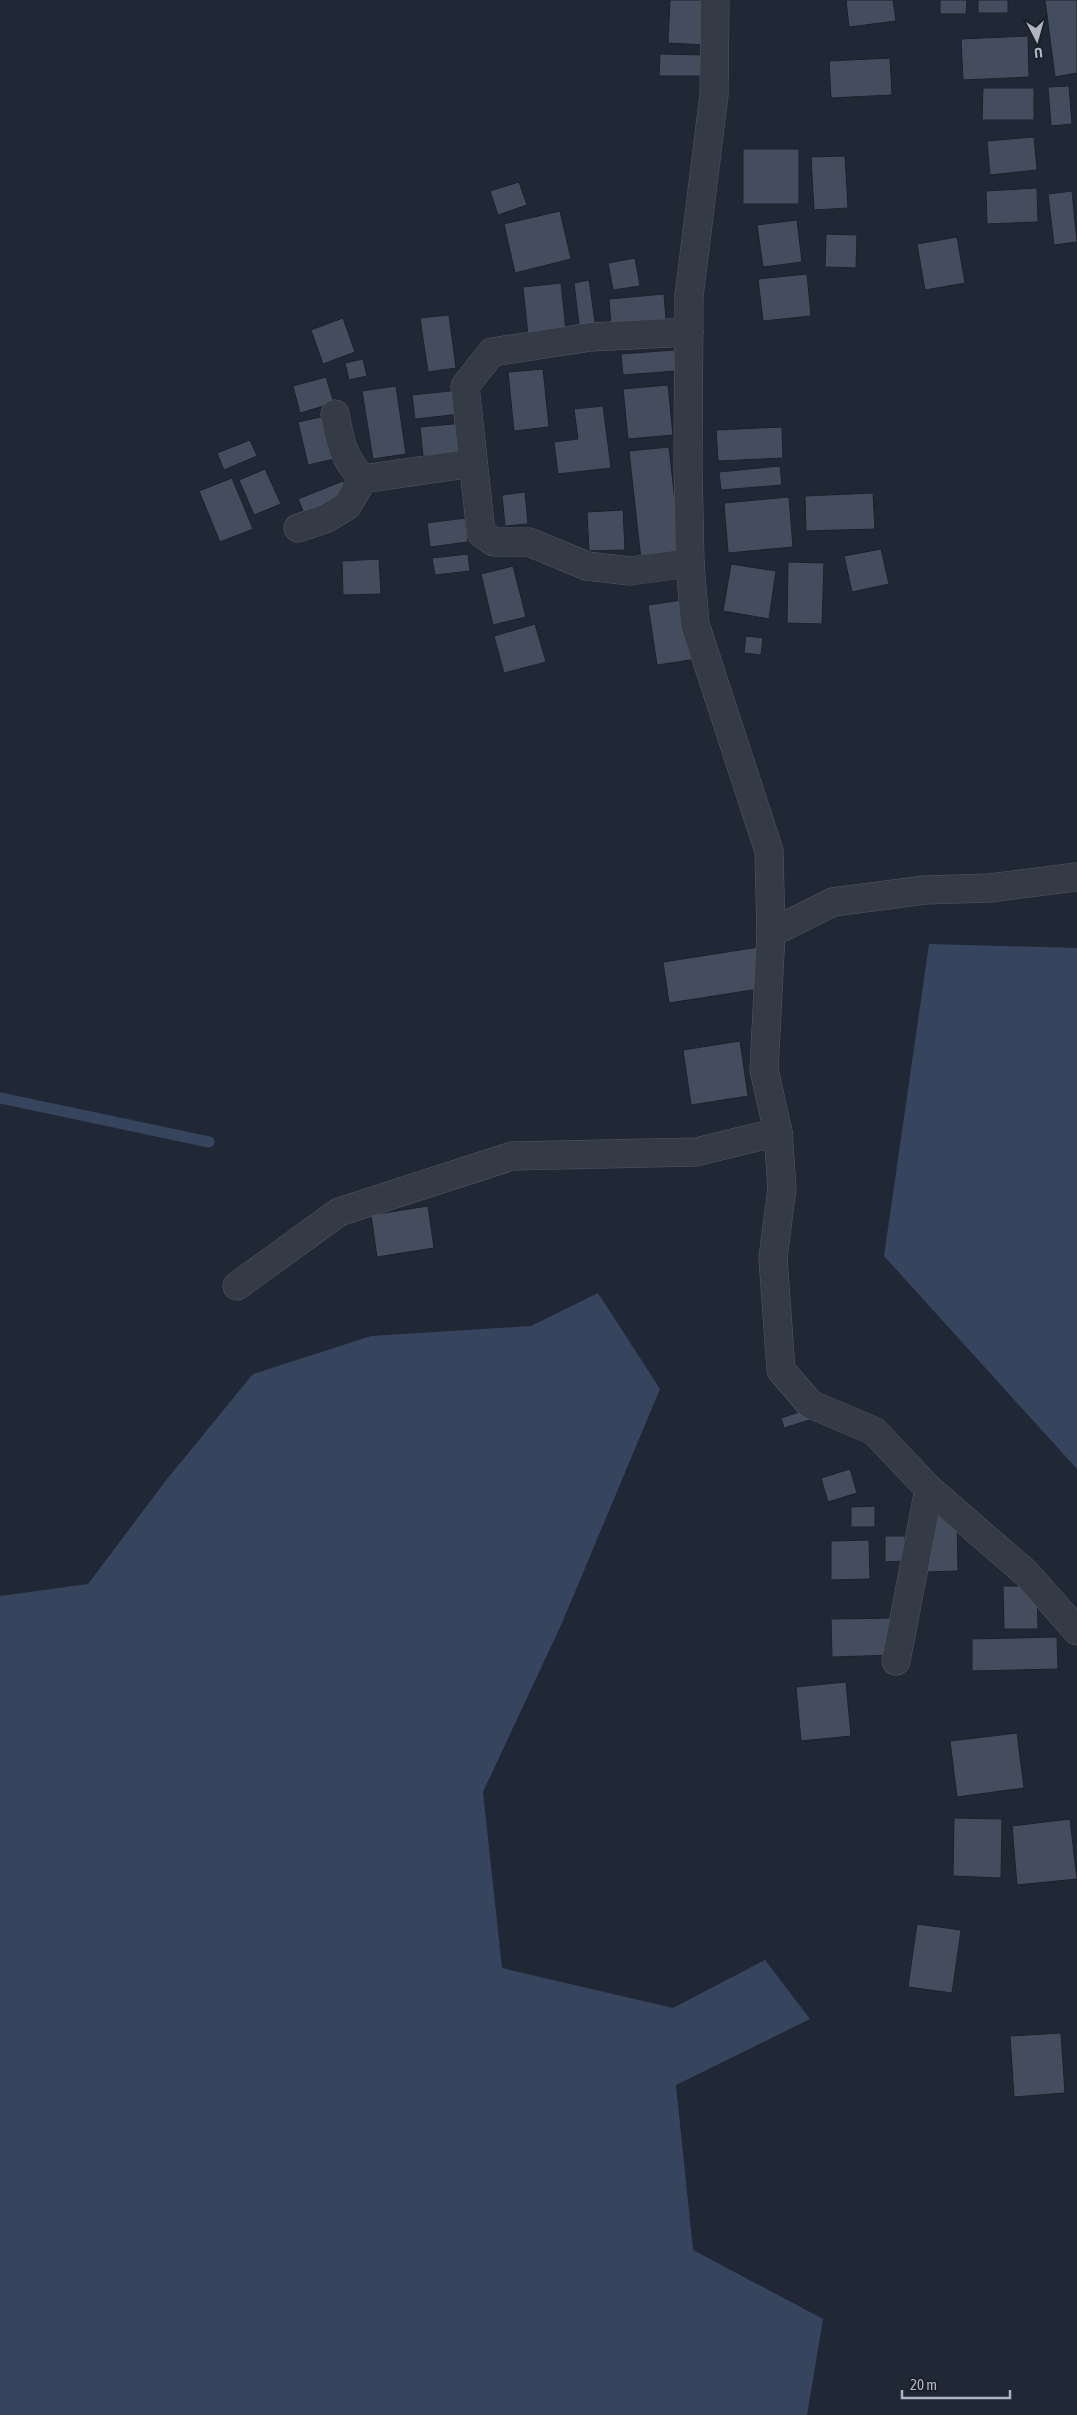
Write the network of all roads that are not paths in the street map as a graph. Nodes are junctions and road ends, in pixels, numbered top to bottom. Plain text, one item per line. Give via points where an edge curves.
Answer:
1 (715, 0) edge
2 (689, 332) junction
3 (335, 414) dead end
4 (473, 463) junction
5 (363, 479) junction
6 (298, 528) dead end
7 (690, 562) junction
8 (1077, 877) edge
9 (771, 933) junction
10 (778, 1132) junction
11 (237, 1286) dead end
12 (929, 1489) junction
13 (1077, 1631) edge
14 (896, 1661) dead end

1 - 2 street via 714,95 689,296
2 - 4 street via 591,337 492,352 464,386
2 - 7 street
3 - 5 street via 344,452 350,465
4 - 5 street
4 - 7 street via 481,533 494,542 529,542 587,566 630,571
5 - 6 street via 348,506 325,519
7 - 9 street via 695,624 768,851
8 - 9 street via 990,888 925,890 833,902
9 - 10 street via 764,1070
10 - 11 street via 696,1152 512,1156 339,1212
10 - 12 street via 782,1188 773,1258 781,1370 810,1404 874,1431
12 - 13 street via 1026,1573
12 - 14 street

